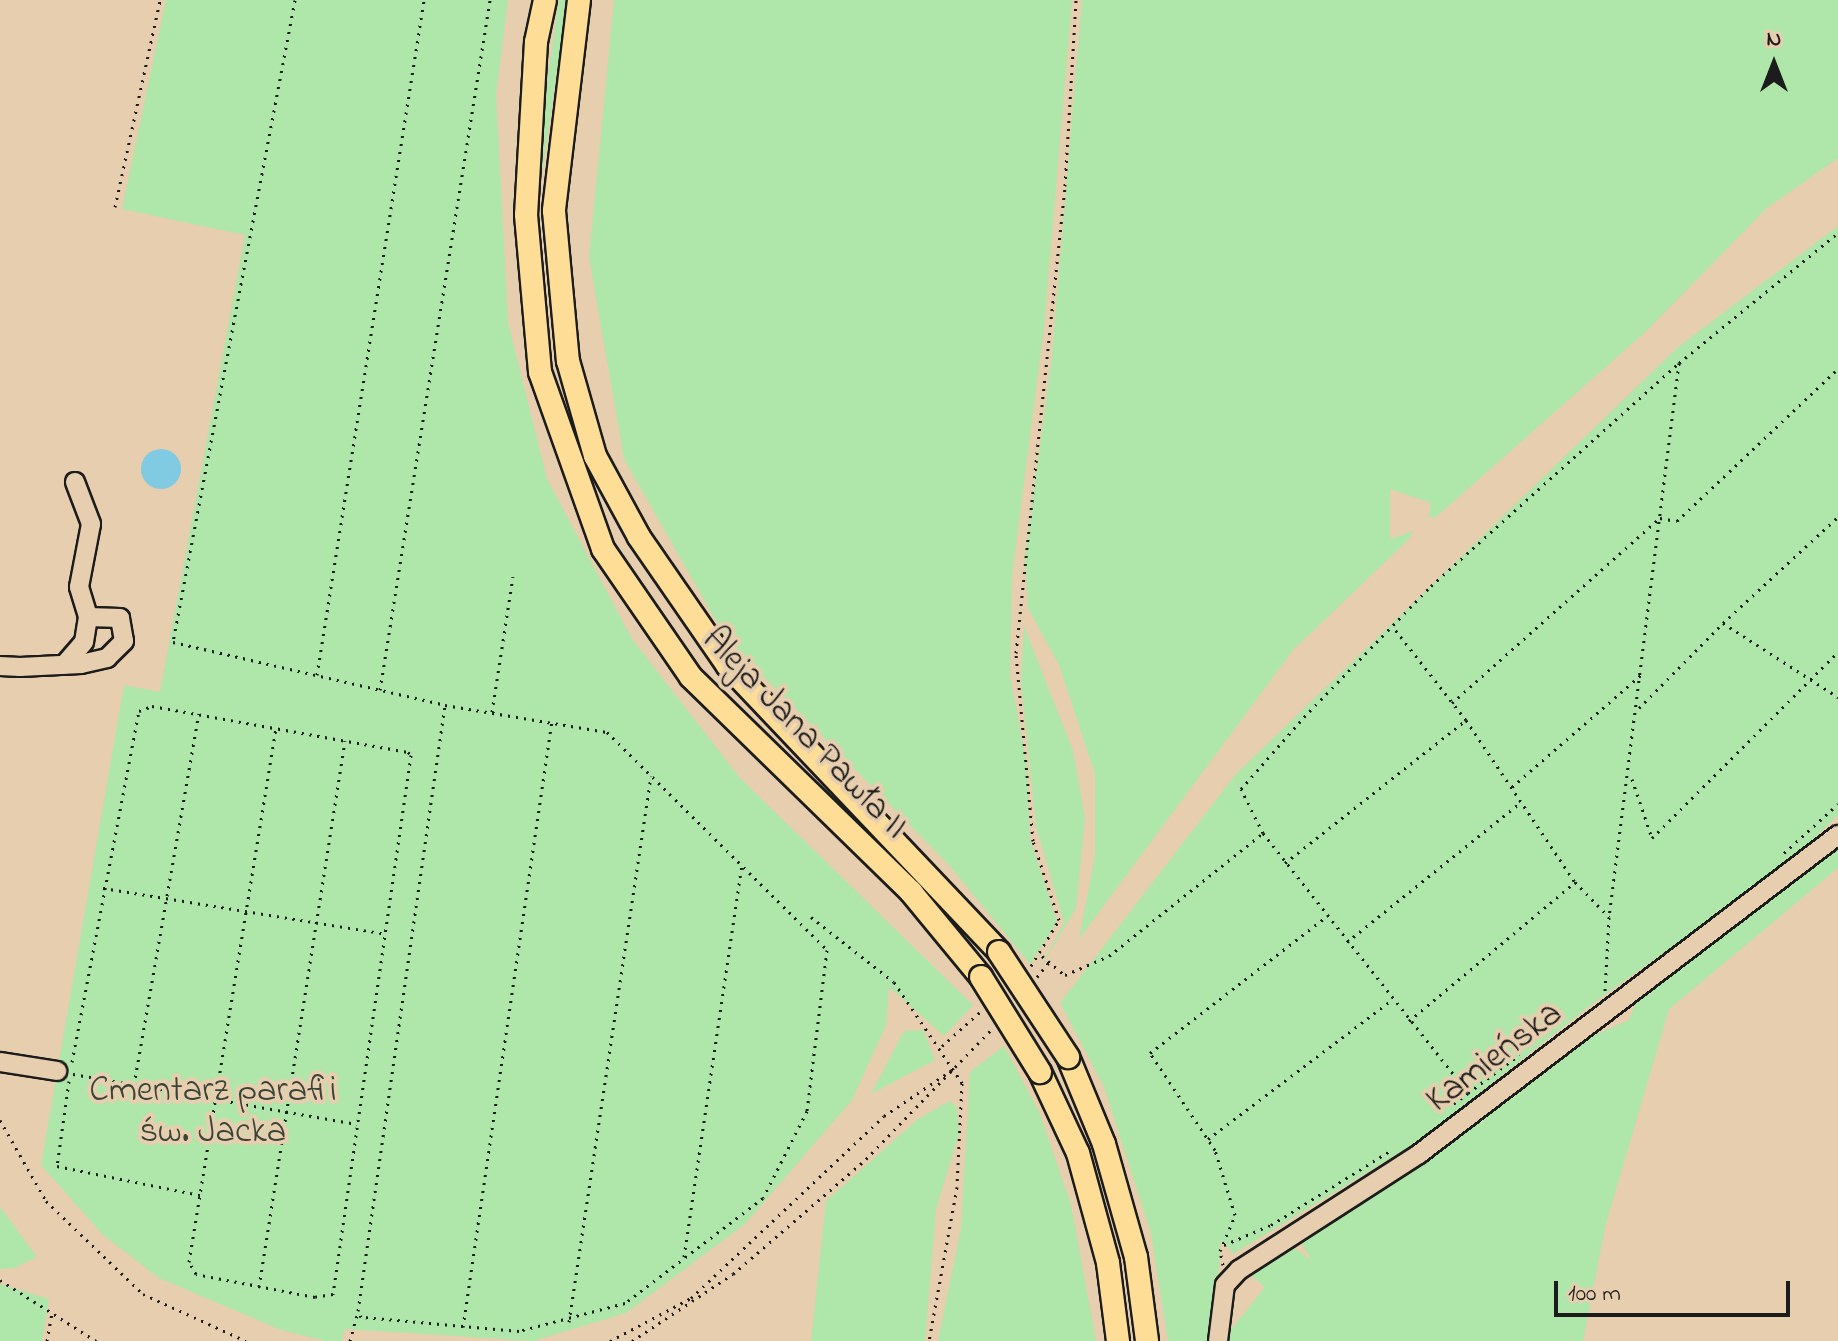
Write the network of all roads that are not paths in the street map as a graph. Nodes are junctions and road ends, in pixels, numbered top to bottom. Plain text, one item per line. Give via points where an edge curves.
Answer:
1 (545, 0) edge
2 (579, 0) edge
3 (75, 482) dead end
4 (88, 617) junction
5 (64, 665) junction
6 (0, 666) edge
7 (1838, 835) edge
8 (0, 1062) edge
9 (64, 1072) road end
10 (1118, 1341) edge
11 (1147, 1341) edge
12 (1218, 1341) edge

1 - 10 main road, Aleja Jana Pawła II, bridge via 536,42 526,215 540,372 603,549 691,677 911,892 981,977 1040,1072 1078,1153 1108,1263
2 - 11 main road, Aleja Jana Pawła II, bridge via 554,211 568,361 595,456 639,537 728,666 999,952 1068,1057 1104,1144 1136,1257
3 - 4 street via 91,524 79,587
4 - 5 street via 84,642
4 - 5 street via 120,618 124,641 107,658
5 - 6 street
7 - 12 street, Kamieńska via 1419,1154 1239,1270 1225,1285
8 - 9 street

